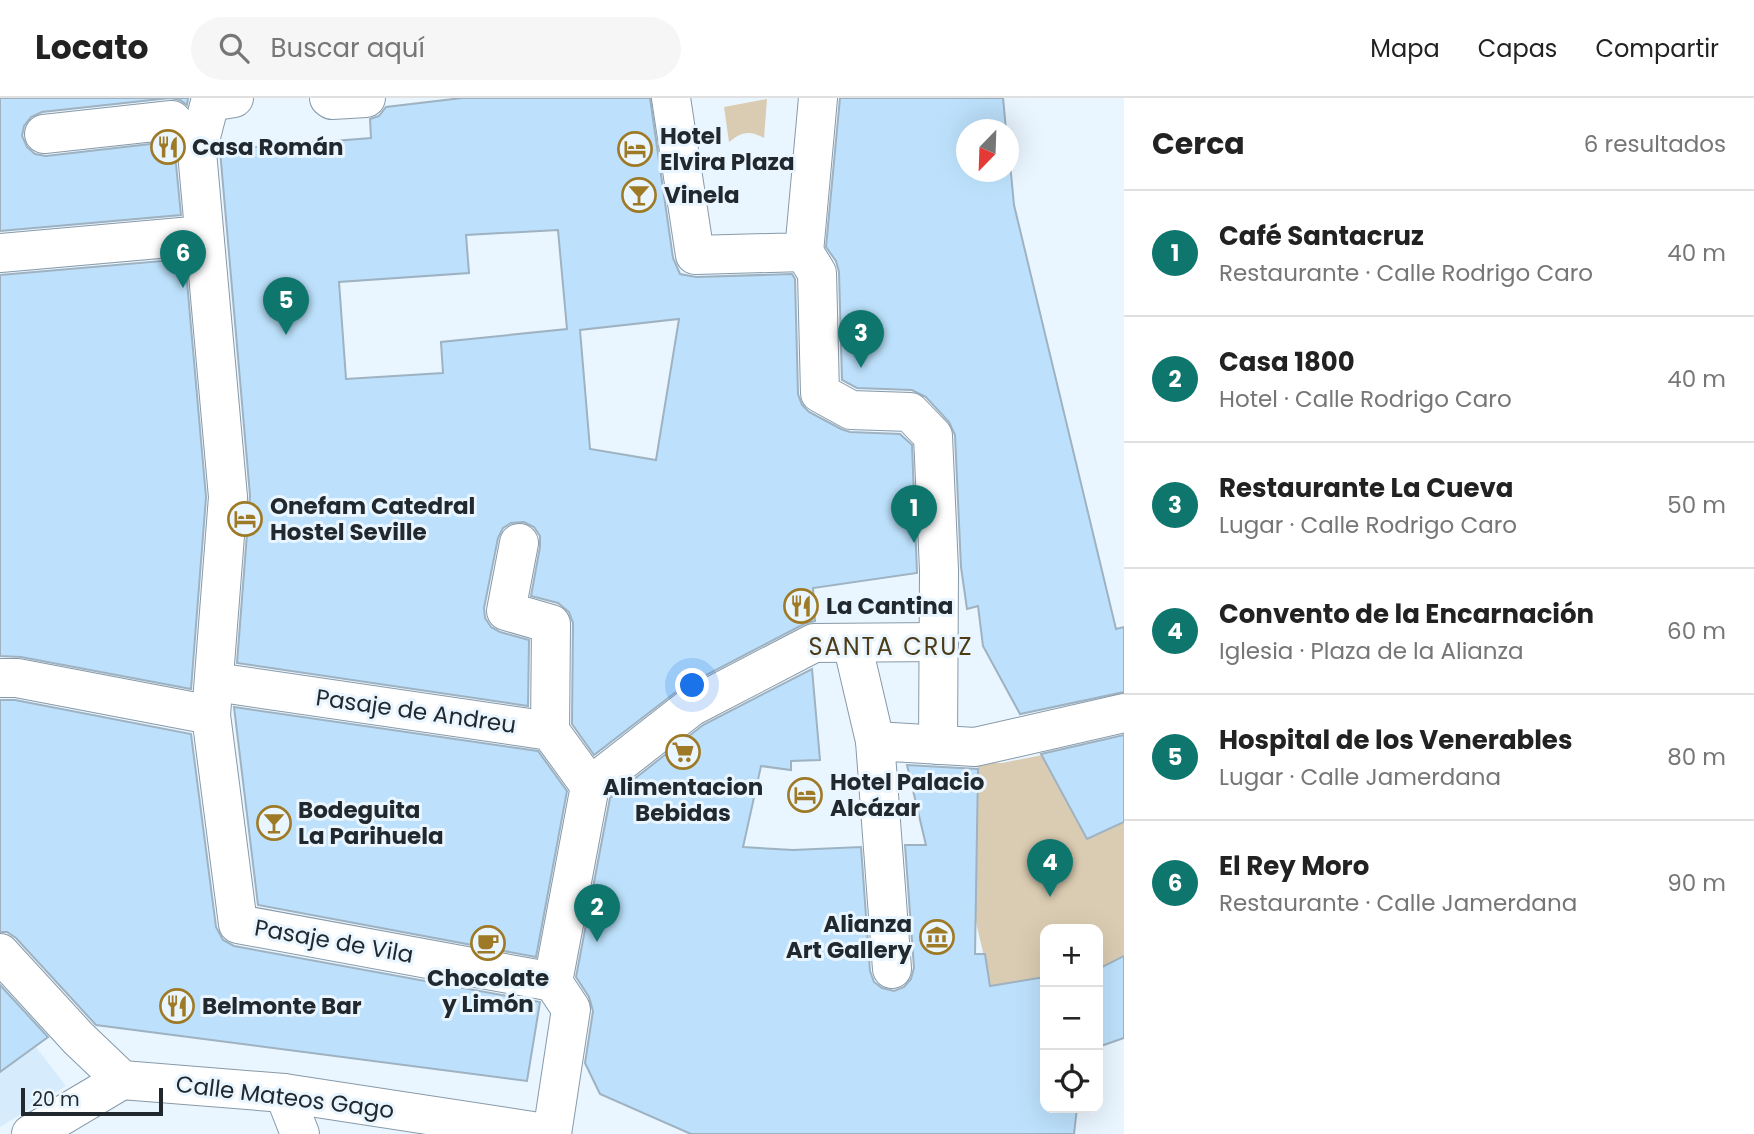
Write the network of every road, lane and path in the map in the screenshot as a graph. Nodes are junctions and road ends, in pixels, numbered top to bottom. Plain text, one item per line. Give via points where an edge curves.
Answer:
1 (234, 98) edge
2 (329, 98) edge
3 (366, 98) edge
4 (671, 98) edge
5 (818, 98) edge
6 (172, 120) dead end
7 (44, 134) dead end
8 (204, 235) junction
9 (804, 252) junction
10 (0, 253) edge
11 (519, 543) dead end
12 (939, 642) junction
13 (852, 643) junction
14 (0, 678) edge
15 (213, 699) junction
16 (1124, 713) edge
17 (550, 731) junction
18 (876, 741) junction
19 (957, 746) junction
20 (590, 786) junction
21 (0, 953) edge
22 (892, 969) dead end
23 (553, 982) junction
24 (122, 1080) junction
25 (284, 1093) junction
26 (31, 1134) edge
27 (300, 1134) edge
28 (552, 1134) edge

1 - 8 street via 210,102 197,152
2 - 3 street
4 - 9 street via 695,255
5 - 9 street
6 - 7 street
8 - 10 street
8 - 15 street via 228,498
9 - 12 street via 817,272 820,393 851,410 910,412 933,436
11 - 17 street via 506,611 551,624
12 - 13 street
12 - 19 street
13 - 18 street
13 - 20 street via 814,643 691,707
14 - 15 street, Pasaje de Andreu
15 - 17 street, Pasaje de Andreu
15 - 23 street, Pasaje de Vila via 238,923
16 - 19 street
17 - 20 street
18 - 19 street
18 - 22 street
20 - 23 street
21 - 24 street
23 - 28 street via 571,1009
24 - 25 street, Calle Mateos Gago
24 - 26 street
25 - 27 street
25 - 28 street, Calle Mateos Gago

